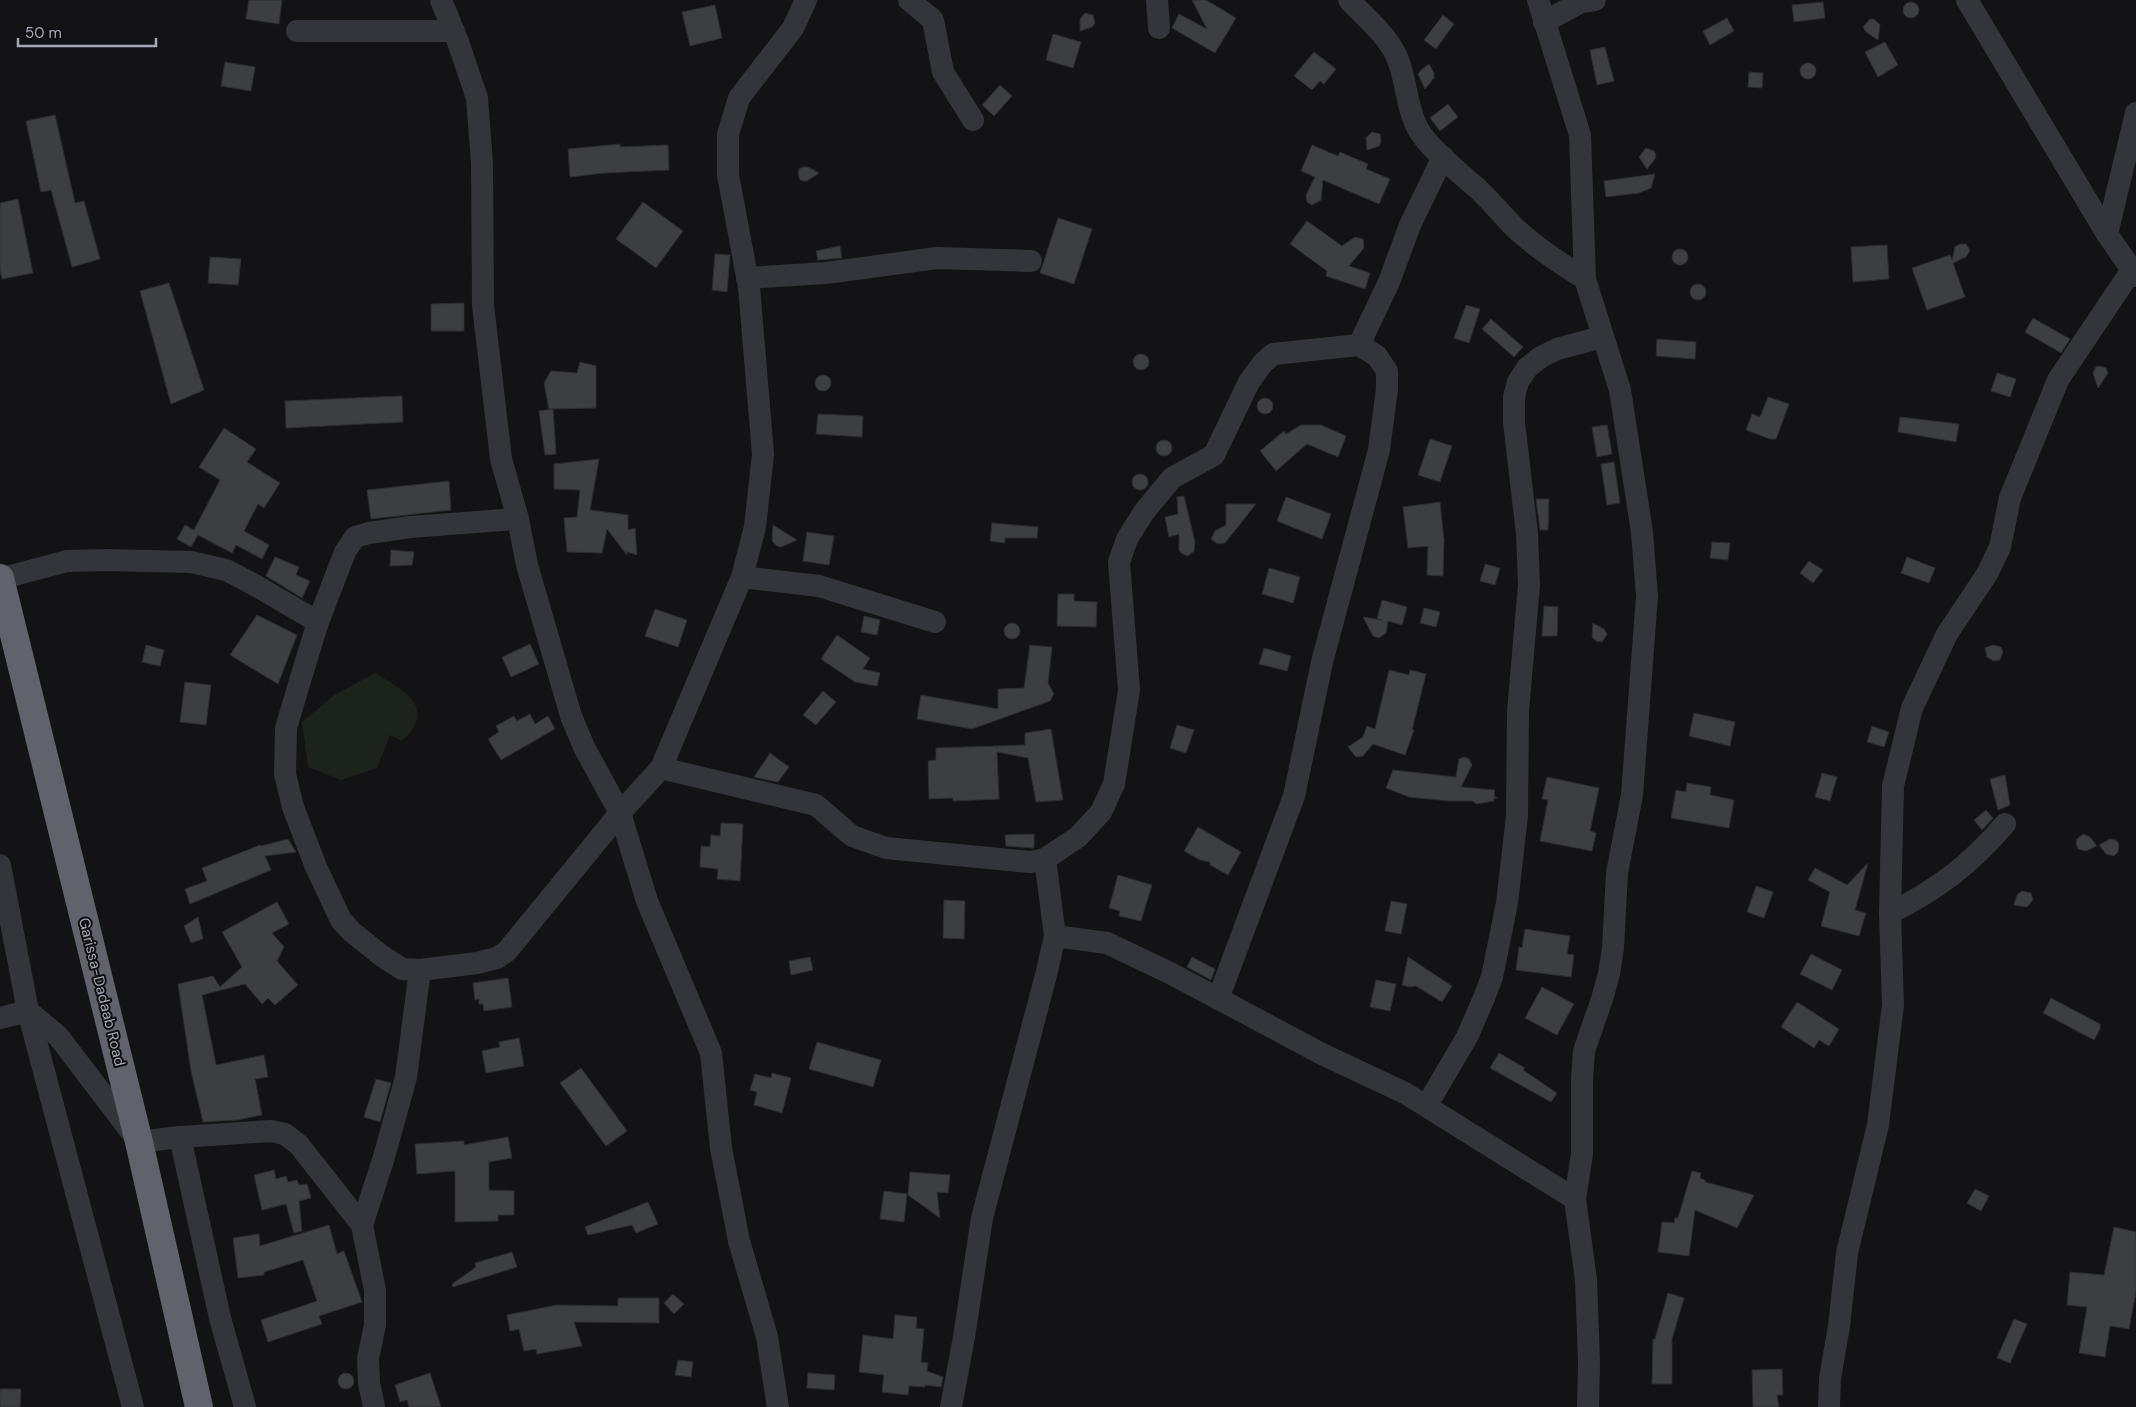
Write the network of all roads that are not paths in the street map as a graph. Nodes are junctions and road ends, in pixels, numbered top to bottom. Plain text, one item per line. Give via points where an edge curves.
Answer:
1 (441, 0) edge
2 (806, 0) edge
3 (908, 0) edge
4 (1157, 0) edge
5 (1349, 0) edge
6 (1538, 0) edge
7 (1595, 0) edge
8 (1967, 0) edge
9 (1544, 22) junction
10 (1159, 28) dead end
11 (297, 31) dead end
12 (454, 32) junction
13 (2136, 113) edge
14 (972, 120) dead end
15 (1442, 157) junction
16 (2107, 234) junction
17 (1031, 261) dead end
18 (2134, 273) edge
19 (747, 278) junction
20 (1585, 279) junction
21 (1602, 337) junction
22 (1358, 345) junction
23 (518, 519) junction
24 (742, 577) junction
25 (0, 579) edge
26 (318, 622) junction
27 (935, 622) dead end
28 (661, 768) junction
29 (620, 813) junction
30 (2005, 824) dead end
31 (1045, 859) junction
32 (0, 865) edge
33 (1890, 913) junction
34 (1055, 936) junction
35 (420, 970) junction
36 (1218, 999) junction
37 (28, 1011) junction
38 (0, 1018) edge
39 (1427, 1105) junction
40 (180, 1136) junction
41 (139, 1142) junction
42 (1576, 1199) junction
43 (362, 1225) junction
44 (134, 1407) edge
45 (200, 1407) edge
46 (245, 1407) edge
47 (374, 1407) edge
48 (778, 1407) edge
49 (950, 1407) edge
50 (1588, 1407) edge
51 (1829, 1407) edge

1 - 12 street
2 - 19 street via 793,28 739,98 728,134 728,176
3 - 14 street via 933,20 943,72
4 - 10 street
5 - 15 street via 1379,31 1396,55 1407,105 1417,129
6 - 9 street
7 - 9 street via 1581,2
8 - 16 street
9 - 20 street via 1580,135
11 - 12 street
12 - 23 street via 477,98 482,163 484,305 501,459
13 - 16 street
15 - 20 street via 1494,203 1514,227
15 - 22 street via 1410,225 1389,282
16 - 18 street
17 - 19 street via 936,258 826,273
18 - 33 street via 2058,380 2010,498 2000,547 1947,634 1912,708 1893,786
19 - 24 street via 763,454 755,527
20 - 21 street
21 - 39 street via 1540,357 1527,368 1514,397 1529,585 1518,711 1517,816 1507,903 1492,977 1484,998 1467,1037
21 - 42 street via 1620,390 1642,532 1647,596 1632,795 1617,873 1613,948 1602,1000 1584,1051 1582,1154
22 - 31 street via 1274,354 1268,358 1249,382 1214,455 1172,478 1127,539 1119,562 1129,690 1114,784 1101,812 1078,837
22 - 36 street via 1377,356 1387,371 1388,389 1379,450 1322,662 1294,796
23 - 26 street via 410,526 355,537 345,552
23 - 29 street via 527,565 571,716
24 - 27 street via 819,586
24 - 28 street
25 - 26 street via 67,562 191,562 226,570
25 - 41 highway, Garissa-Dadaab Road
26 - 35 street via 286,728 285,774 294,806 316,867 341,920 375,950 402,968
28 - 29 street
28 - 31 street via 816,806 852,836 886,848 1030,862
29 - 35 street via 507,951 497,958 477,963
29 - 48 street via 647,901 711,1053 721,1148 739,1241 768,1337
30 - 33 street via 1962,869 1923,896
31 - 34 street
32 - 37 street
33 - 51 street via 1892,1015 1878,1125 1847,1253
34 - 36 street via 1107,943
34 - 49 street via 982,1218
35 - 43 street via 406,1077
36 - 39 street
37 - 38 street
37 - 41 street via 58,1036
37 - 44 street
39 - 42 street
40 - 41 street
40 - 43 street via 271,1130 285,1134 299,1145
40 - 46 street via 220,1318
41 - 45 highway, Garissa-Dadaab Road
42 - 50 street via 1586,1280
43 - 47 street via 374,1290 375,1325 368,1358

